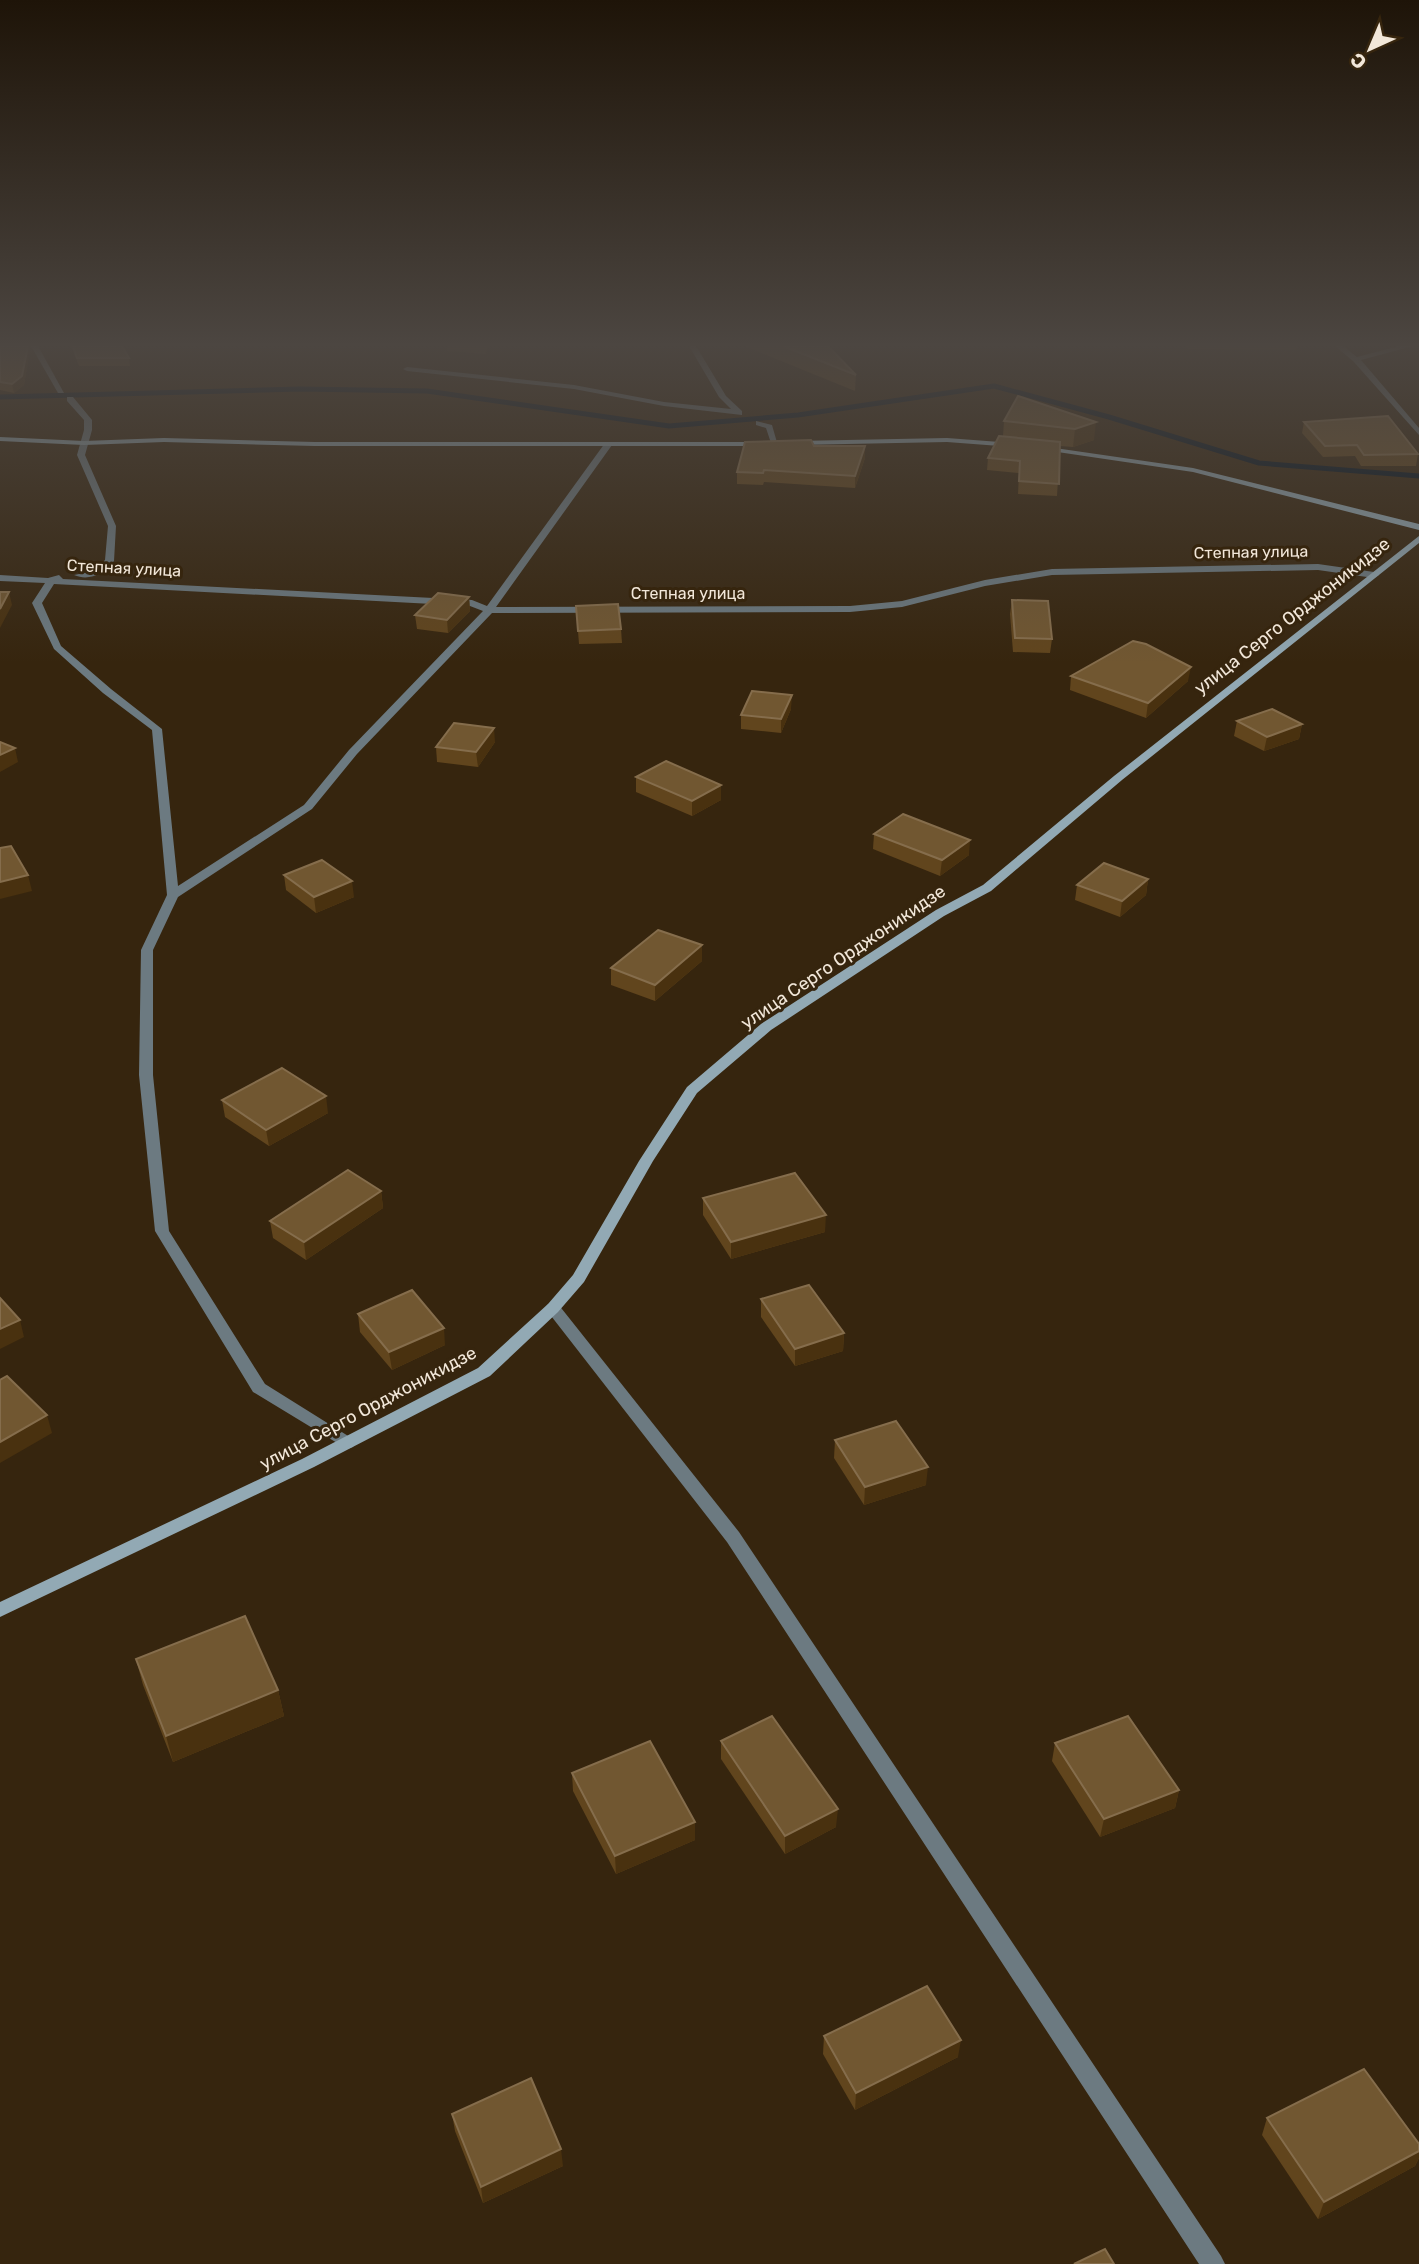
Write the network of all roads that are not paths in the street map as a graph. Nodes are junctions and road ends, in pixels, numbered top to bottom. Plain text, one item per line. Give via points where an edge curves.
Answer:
1 (82, 452) edge
2 (603, 452) edge
3 (1071, 452) edge
4 (1419, 527) edge
5 (1419, 540) edge
6 (1374, 575) junction
7 (0, 578) edge
8 (52, 579) junction
9 (489, 610) junction
10 (173, 894) junction
11 (553, 1307) junction
12 (347, 1443) junction
13 (0, 1611) edge
14 (1213, 2264) edge

1 - 8 street via 112,526 109,561 97,573
2 - 9 street
3 - 4 street via 1193,470
5 - 6 street, улица Серго Орджоникидзе
6 - 9 street, Степная улица via 1318,567 1065,572 985,583 902,604 850,609
6 - 11 street, улица Серго Орджоникидзе via 1118,778 988,888 940,913 765,1027 692,1090 579,1278
7 - 8 street, Степная улица
8 - 9 street, Степная улица via 472,603
8 - 10 street via 37,603 57,647 158,729
9 - 10 street via 353,752 308,807
10 - 12 street via 147,950 146,1075 162,1231 259,1388
11 - 12 street, улица Серго Орджоникидзе via 484,1372
11 - 14 street via 733,1537
12 - 13 street, улица Серго Орджоникидзе

